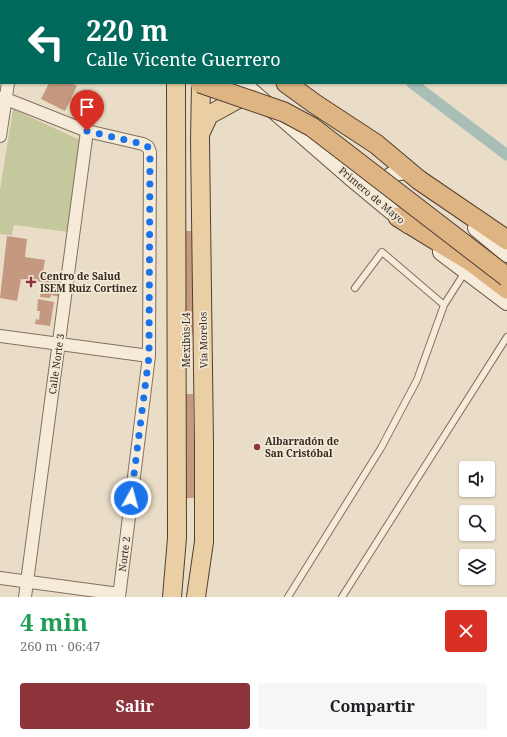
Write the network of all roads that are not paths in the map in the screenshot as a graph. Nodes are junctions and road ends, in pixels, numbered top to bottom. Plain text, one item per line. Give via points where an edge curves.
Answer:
1 (8, 84) edge
2 (176, 84) edge
3 (194, 84) edge
4 (201, 84) edge
5 (204, 84) edge
6 (243, 84) edge
7 (287, 84) edge
8 (2, 97) edge
9 (264, 102) junction
10 (183, 106) dead end
11 (87, 131) junction
12 (200, 135) junction
13 (0, 136) edge
14 (414, 176) junction
15 (392, 212) junction
16 (507, 240) edge
17 (507, 254) edge
18 (470, 267) junction
19 (507, 277) edge
20 (355, 288) dead end
21 (507, 289) edge
22 (507, 302) edge
23 (444, 305) junction
24 (0, 336) edge
25 (507, 337) edge
26 (59, 344) junction
27 (149, 356) junction
28 (197, 432) dead end
29 (197, 463) dead end
30 (197, 532) dead end
31 (196, 548) dead end
32 (0, 578) edge
33 (27, 582) junction
34 (119, 595) edge
35 (25, 597) edge
36 (172, 597) edge
37 (178, 597) edge
38 (190, 597) edge
39 (196, 597) edge
40 (288, 597) edge
41 (342, 597) edge

1 - 8 street
2 - 36 main road via 177,538
3 - 28 lane, Mexibús L4
4 - 12 main road, Vía Morelos
5 - 19 highway, bridge via 284,112 312,127
6 - 9 main road, Primero de Mayo
7 - 14 highway via 376,144
8 - 11 street
8 - 13 street
9 - 12 main road via 240,98 226,104 209,115
9 - 15 main road, Primero de Mayo
10 - 37 lane, Mexibús L4 via 181,226 184,542
11 - 26 street, Calle Norte 3
11 - 27 street, Norte 2 via 143,144 150,152
12 - 39 main road, Vía Morelos via 204,542
14 - 15 main road via 396,172 385,181 382,194
14 - 16 highway
14 - 17 main road
15 - 18 highway
18 - 21 highway
18 - 22 main road
18 - 23 lane
20 - 23 lane via 382,252
23 - 40 lane via 417,380 385,441
24 - 26 street
25 - 41 lane
26 - 27 street
26 - 33 street, Calle Norte 3
27 - 34 street, Norte 2
29 - 30 lane
31 - 38 lane
32 - 33 street
33 - 34 street
33 - 35 street, Calle Norte 3

